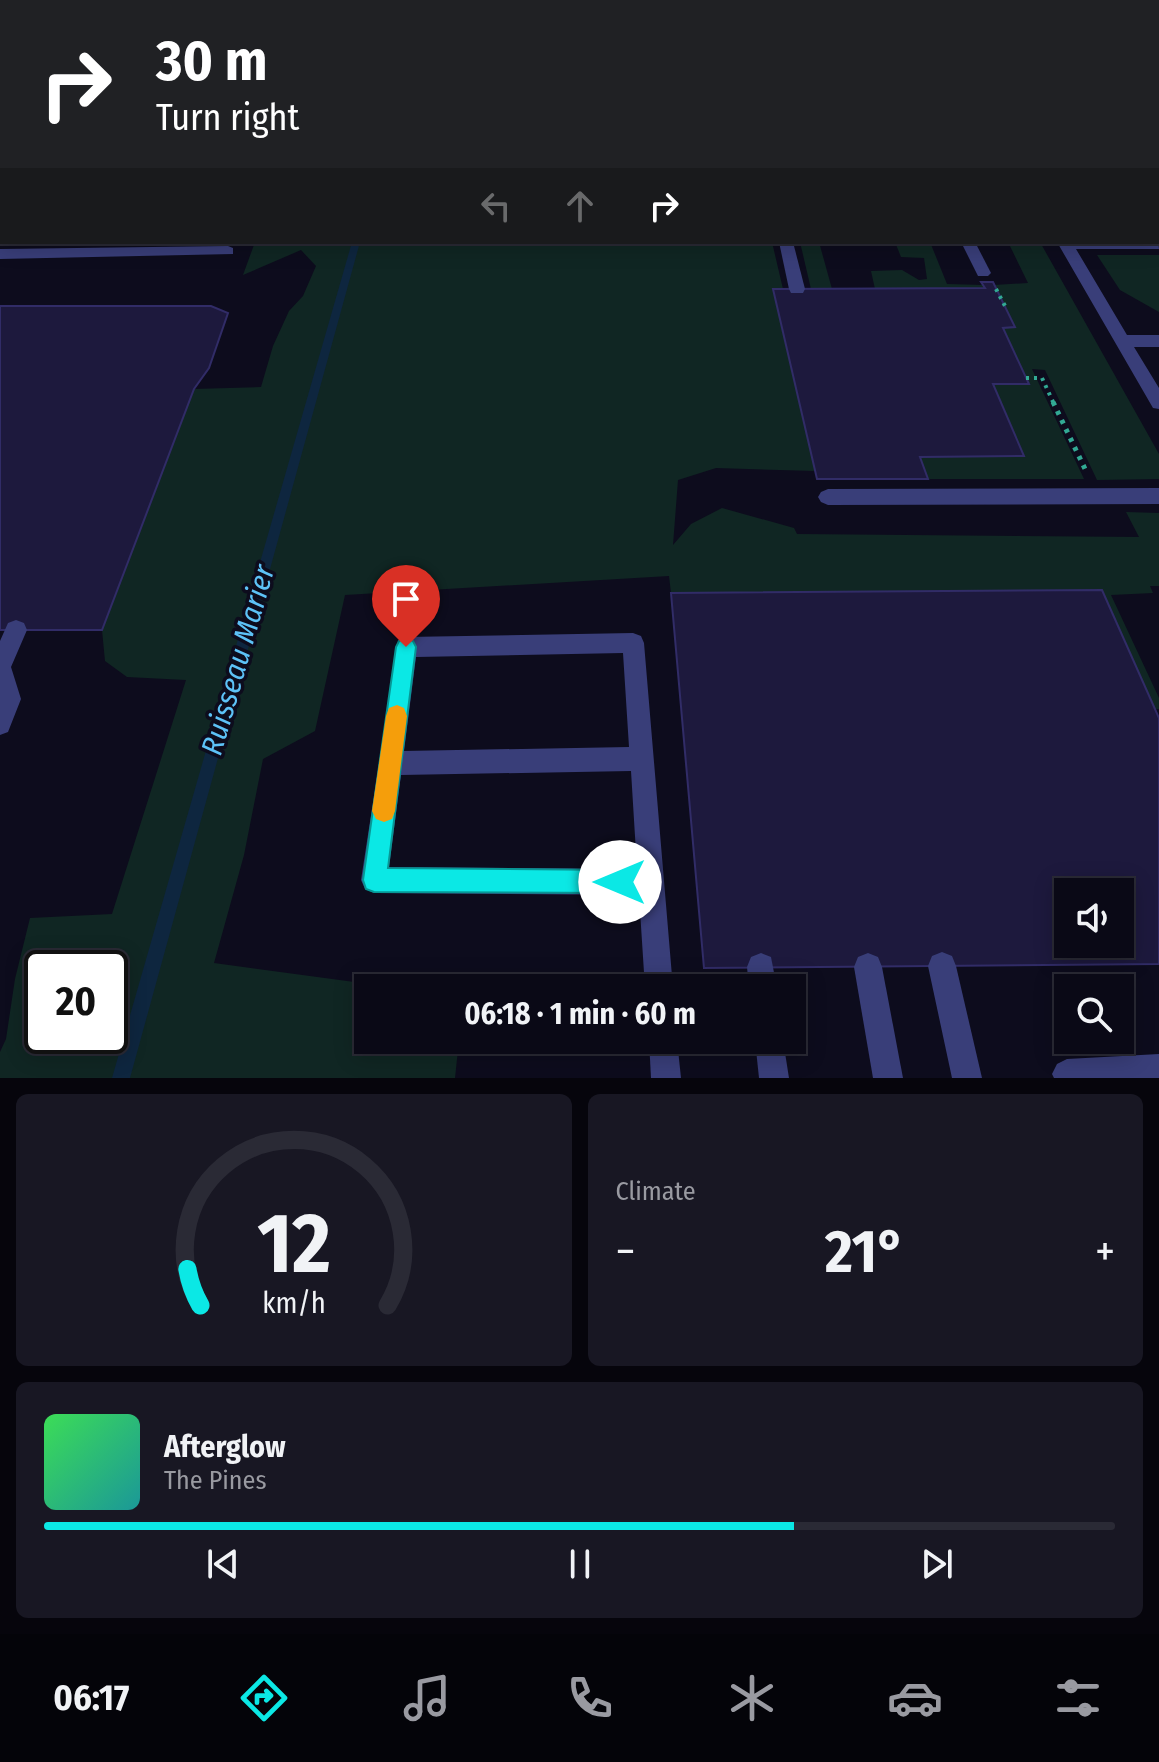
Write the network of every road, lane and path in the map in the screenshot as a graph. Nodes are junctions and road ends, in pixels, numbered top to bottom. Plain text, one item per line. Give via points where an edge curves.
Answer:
1 (786, 244) edge
2 (969, 244) edge
3 (1065, 244) edge
4 (228, 251) dead end
5 (0, 254) edge
6 (989, 279) joint
7 (797, 289) dead end
8 (1005, 306) dead end
9 (1122, 341) junction
10 (1159, 341) edge
11 (1026, 378) dead end
12 (1159, 403) edge
13 (1159, 496) edge
14 (828, 497) dead end
15 (1099, 497) junction
16 (16, 630) dead end
17 (0, 667) edge
18 (0, 724) edge
19 (642, 759) junction
20 (390, 763) junction
21 (651, 882) junction
22 (942, 966) dead end
23 (868, 967) dead end
24 (658, 974) edge
25 (664, 1054) edge
26 (771, 1054) edge
27 (1159, 1069) edge
28 (666, 1078) edge
29 (774, 1078) edge
30 (888, 1078) edge
31 (967, 1078) edge
32 (1069, 1078) edge

1 - 7 street
2 - 6 street
3 - 9 street
4 - 5 street
6 - 8 path
9 - 10 street
9 - 12 street
11 - 15 path via 1042,378
13 - 15 street
14 - 15 street
16 - 17 street
17 - 18 street via 10,699
19 - 20 street
19 - 20 street via 633,643 406,647
19 - 21 street
20 - 21 street via 374,880
21 - 24 street
22 - 31 street
23 - 30 street
25 - 28 street
26 - 29 street
27 - 32 street via 1067,1074

